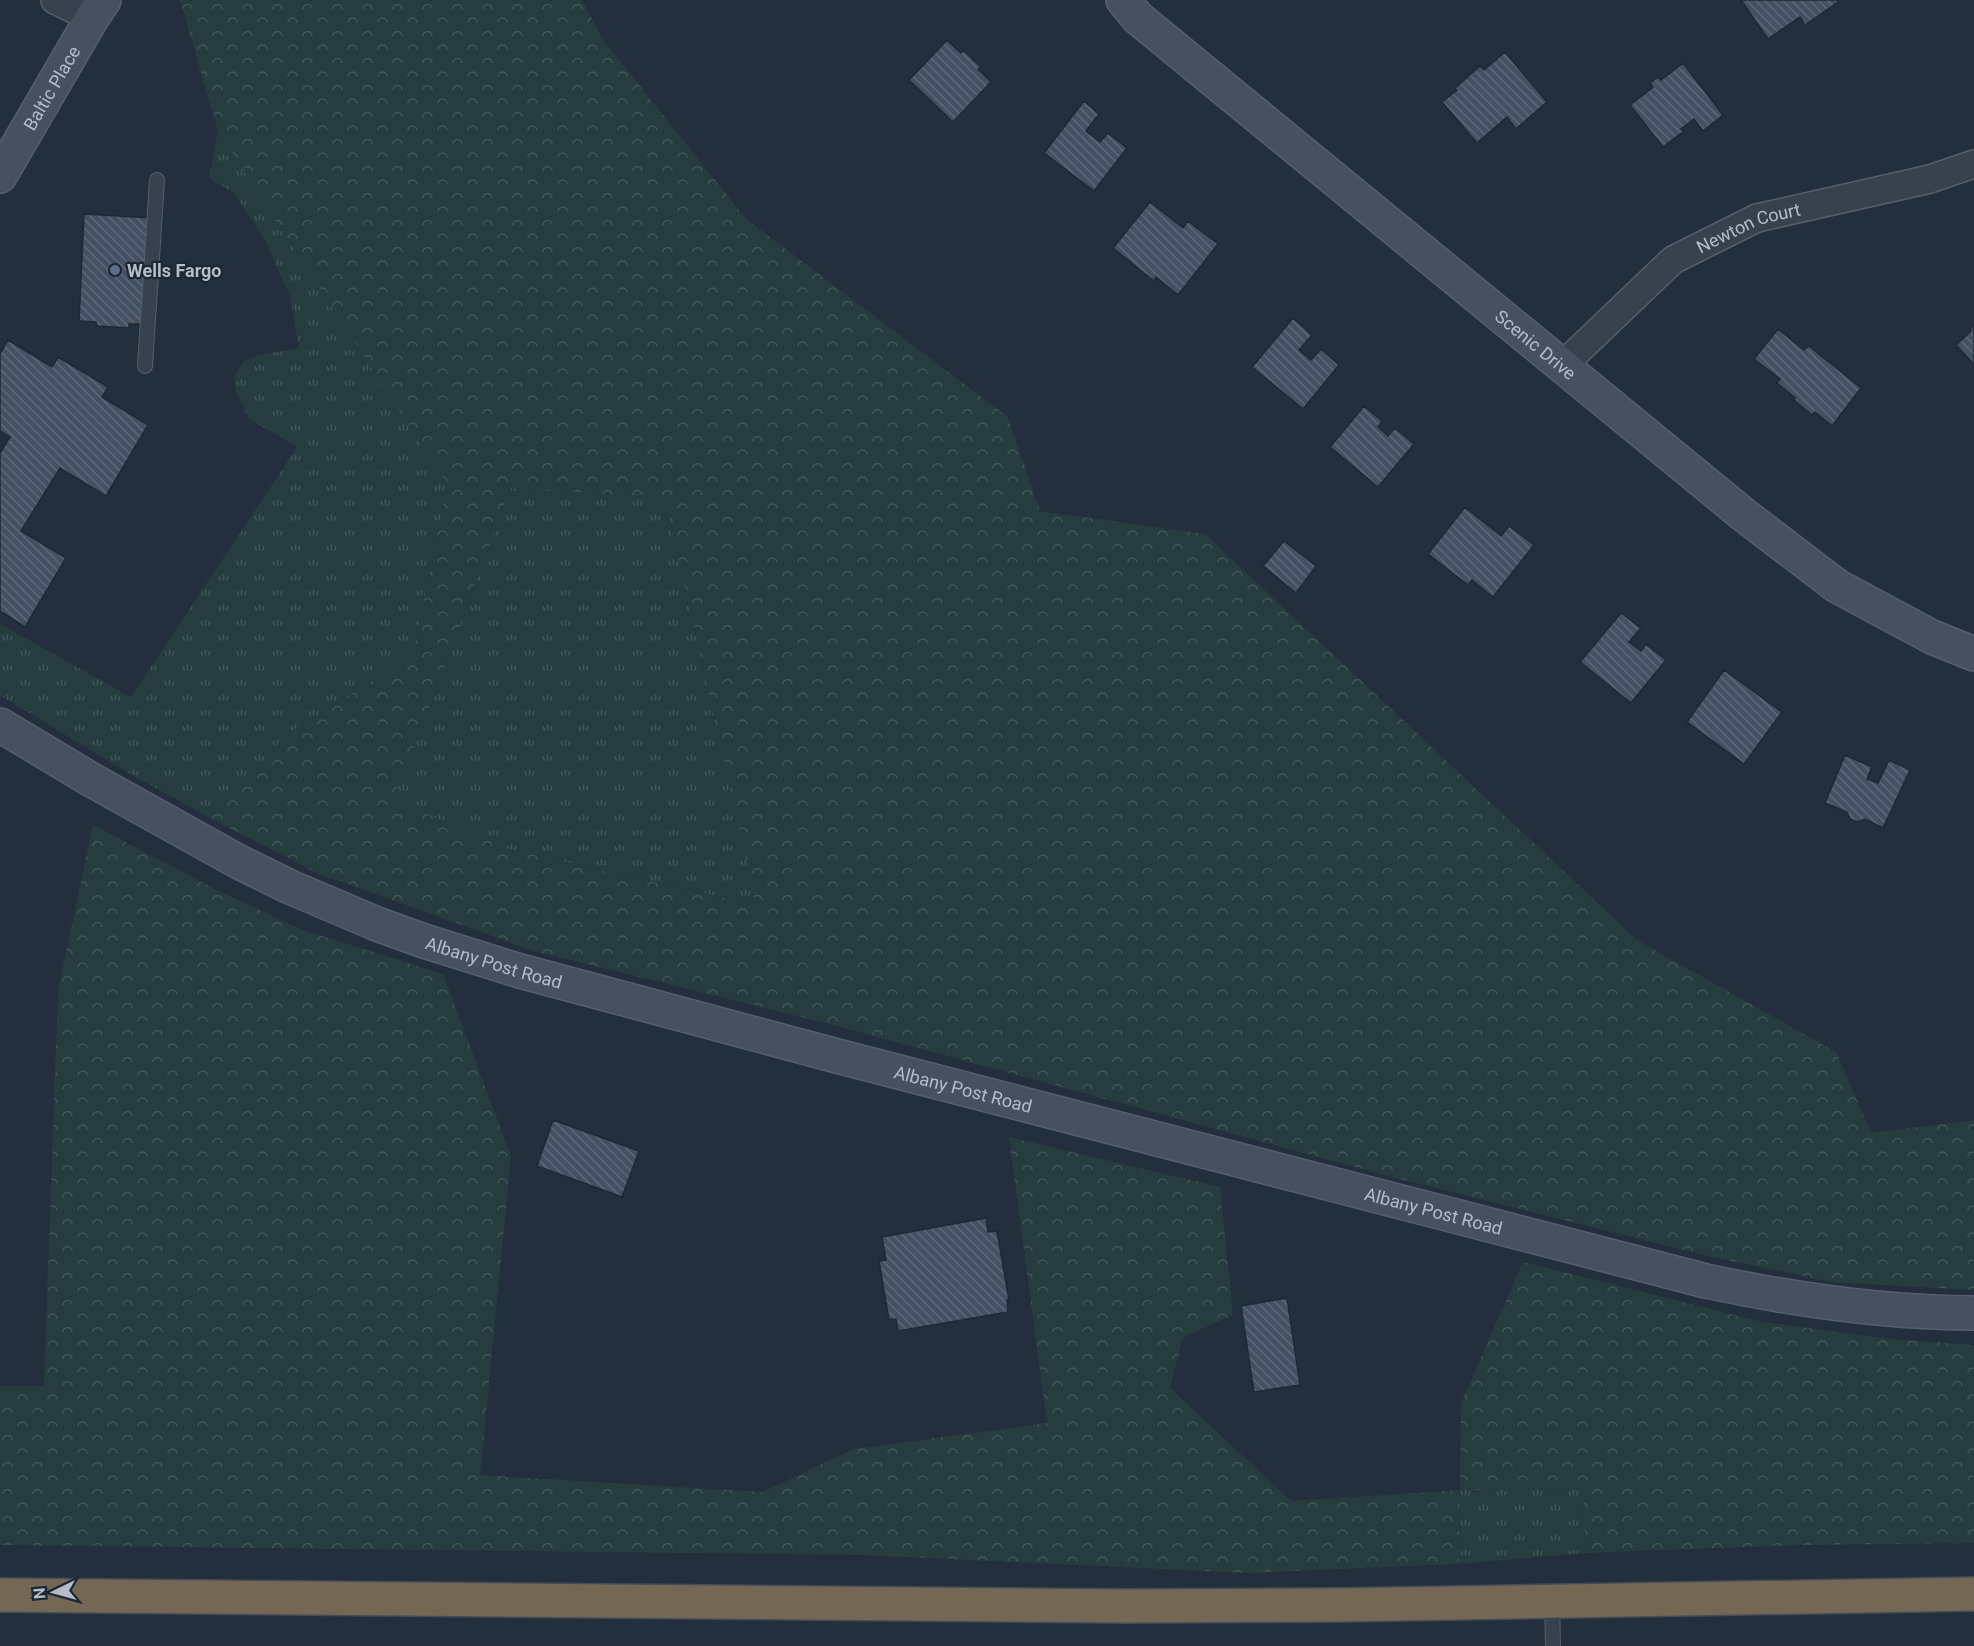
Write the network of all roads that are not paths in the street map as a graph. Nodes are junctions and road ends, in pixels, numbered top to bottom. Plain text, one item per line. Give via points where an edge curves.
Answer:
1 (55, 0) edge
2 (1123, 0) edge
3 (98, 9) edge
4 (1974, 164) edge
5 (0, 177) edge
6 (157, 180) dead end
7 (145, 366) dead end
8 (1562, 366) junction
9 (1974, 654) edge
10 (0, 725) edge
11 (1974, 1313) edge
12 (1974, 1594) edge
13 (0, 1595) edge
14 (1552, 1601) junction
15 (1552, 1646) edge

1 - 3 street
2 - 8 main road, Scenic Drive via 1138,18
3 - 5 main road, Baltic Place
4 - 8 street, Newton Court via 1930,179 1757,218 1673,260
6 - 7 lane
8 - 9 main road, Scenic Drive via 1744,515 1838,586 1932,637
10 - 11 main road, Albany Post Road via 90,780 290,887 377,924 520,971 1706,1281 1831,1304
12 - 14 highway
13 - 14 highway via 1115,1605
14 - 15 lane

